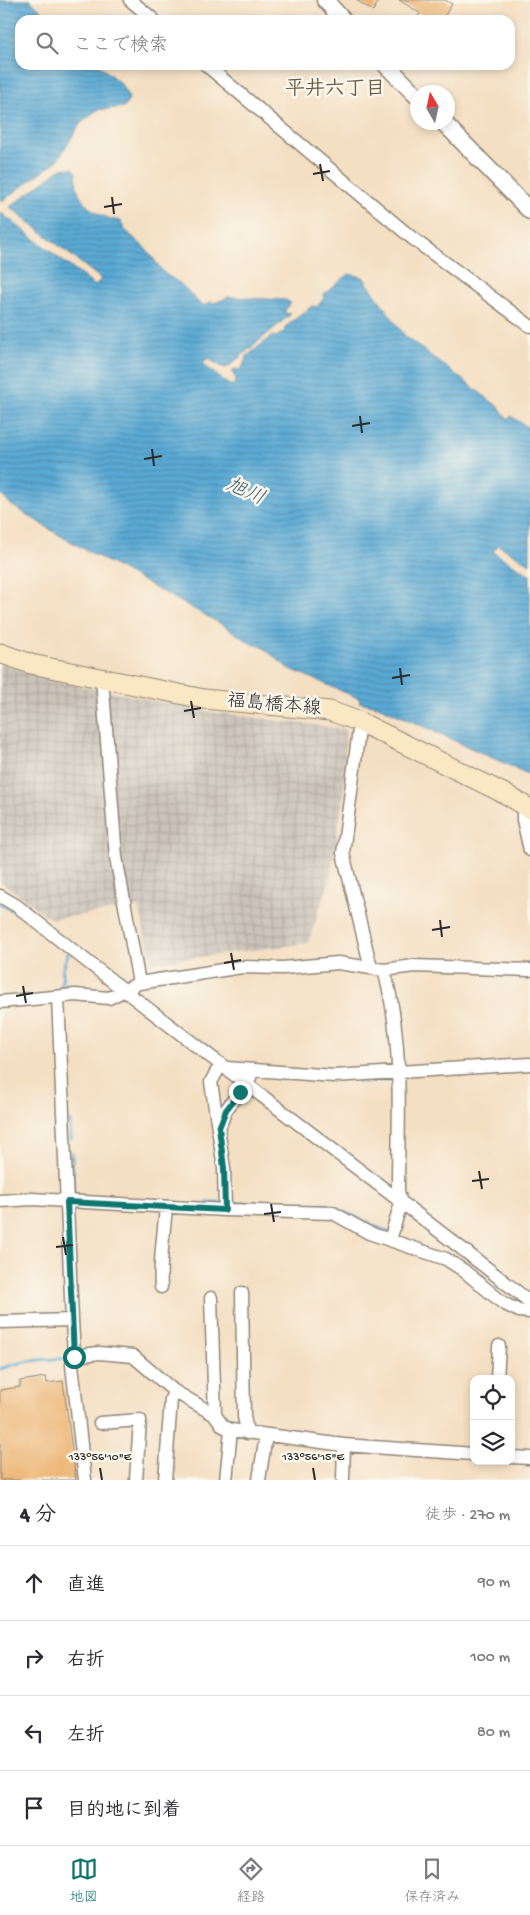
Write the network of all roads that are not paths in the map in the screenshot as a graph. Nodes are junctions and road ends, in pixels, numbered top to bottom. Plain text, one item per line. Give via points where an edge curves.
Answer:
1 (130, 0) edge
2 (325, 0) edge
3 (148, 15) edge
4 (338, 15) edge
5 (212, 70) edge
6 (391, 70) edge
7 (410, 89) edge
8 (450, 130) edge
9 (530, 209) edge
10 (530, 326) edge
11 (0, 653) edge
12 (102, 678) junction
13 (360, 722) junction
14 (526, 807) edge
15 (530, 850) edge
16 (0, 896) edge
17 (378, 969) junction
18 (530, 970) edge
19 (139, 983) junction
20 (118, 993) junction
21 (58, 997) junction
22 (0, 1002) edge
23 (530, 1064) edge
24 (221, 1067) junction
25 (256, 1071) junction
26 (399, 1076) junction
27 (244, 1086) junction
28 (219, 1128) junction
29 (0, 1201) edge
30 (67, 1202) junction
31 (400, 1205) junction
32 (224, 1206) junction
33 (166, 1207) junction
34 (391, 1236) junction
35 (161, 1287) dead end
36 (242, 1294) dead end
37 (211, 1298) dead end
38 (528, 1308) edge
39 (72, 1320) junction
40 (0, 1322) edge
41 (499, 1346) dead end
42 (73, 1358) junction
43 (497, 1375) edge
44 (173, 1395) junction
45 (100, 1423) dead end
46 (233, 1427) junction
47 (266, 1435) junction
48 (344, 1445) junction
49 (470, 1454) edge
50 (515, 1457) edge
51 (530, 1458) edge
52 (85, 1480) edge
53 (136, 1480) edge
54 (165, 1480) edge
55 (226, 1480) edge
56 (260, 1480) edge
57 (343, 1480) edge

1 - 3 street
2 - 4 street
5 - 10 street via 412,238
6 - 7 street
8 - 9 street
11 - 12 main road, 福島橋本線 via 31,664
12 - 13 main road, 福島橋本線 via 204,699 330,711
12 - 19 street via 116,857
13 - 14 main road, 福島橋本線
13 - 17 street via 343,853
14 - 15 street via 524,820
16 - 20 street via 17,906
17 - 18 street via 414,966
17 - 19 street via 338,963 242,968
17 - 26 street via 393,1002
19 - 20 street
20 - 21 street via 108,998
20 - 24 street
21 - 22 street
21 - 30 street
23 - 26 street
24 - 25 street
24 - 27 street
24 - 28 street via 211,1082
25 - 26 street
25 - 27 street
26 - 31 street
27 - 28 street via 226,1110
27 - 31 street
28 - 32 street
29 - 30 street
30 - 33 street
30 - 39 street
31 - 34 street
31 - 38 street
32 - 33 street
32 - 34 street via 332,1213 369,1233
33 - 35 street
34 - 38 street via 446,1259 503,1303
36 - 46 street
37 - 46 street
39 - 40 street
39 - 42 street
41 - 43 street
42 - 44 street via 99,1352 133,1356
42 - 52 street
44 - 46 street
44 - 54 street
45 - 53 street via 140,1420
46 - 47 street
46 - 55 street
47 - 48 street
47 - 56 street
48 - 49 street
48 - 57 street
50 - 51 street

